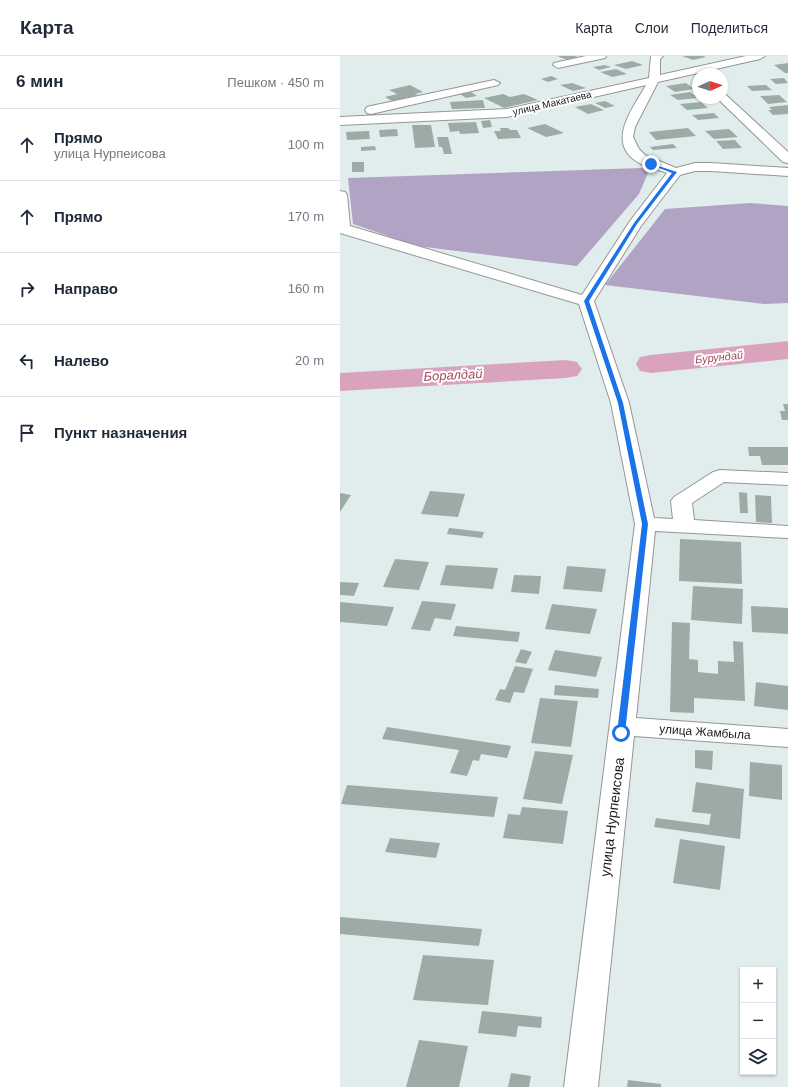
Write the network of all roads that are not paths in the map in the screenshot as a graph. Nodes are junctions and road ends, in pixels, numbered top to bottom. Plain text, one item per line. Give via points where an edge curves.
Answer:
1 (601, 56) edge
2 (657, 56) edge
3 (760, 56) edge
4 (558, 64) dead end
5 (715, 68) edge
6 (692, 74) edge
7 (654, 80) junction
8 (494, 83) dead end
9 (728, 103) edge
10 (355, 120) junction
11 (340, 121) edge
12 (788, 159) edge
13 (675, 172) junction
14 (788, 172) edge
15 (340, 195) edge
16 (586, 301) junction
17 (788, 479) edge
18 (645, 524) junction
19 (684, 526) junction
20 (788, 532) edge
21 (622, 726) junction
22 (788, 738) edge
23 (581, 1087) edge

1 - 4 street
2 - 7 street
3 - 5 street, улица Макатаева
6 - 7 street, улица Макатаева
7 - 10 street, улица Макатаева via 507,113
7 - 13 street via 629,127 627,137 633,151 640,158
8 - 10 street via 376,108 362,113
9 - 12 street
10 - 11 street, улица Макатаева
13 - 14 street via 695,167
13 - 16 street via 635,224
15 - 16 street via 343,229
16 - 18 street, улица Нурпеисова via 620,403
17 - 19 street via 720,476 681,501
18 - 19 street
18 - 21 street, улица Нурпеисова
19 - 20 street
21 - 22 street, улица Жамбыла
21 - 23 street, улица Нурпеисова

